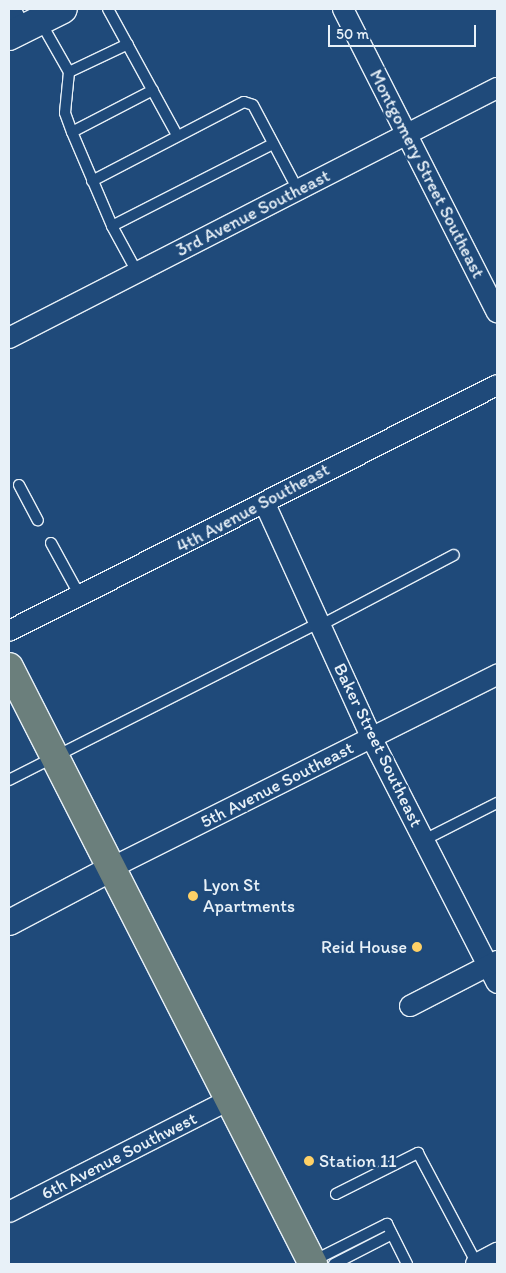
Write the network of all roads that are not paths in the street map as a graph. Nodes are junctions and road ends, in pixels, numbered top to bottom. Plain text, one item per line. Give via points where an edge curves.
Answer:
1 (108, 9) edge
2 (343, 9) edge
3 (28, 21) edge
4 (128, 44) junction
5 (69, 72) junction
6 (497, 88) edge
7 (153, 90) junction
8 (72, 132) junction
9 (407, 134) junction
10 (177, 135) junction
11 (273, 144) junction
12 (92, 181) junction
13 (298, 190) junction
14 (112, 226) junction
15 (137, 272) junction
16 (497, 312) edge
17 (9, 338) edge
18 (497, 385) edge
19 (19, 485) dead end
20 (265, 504) junction
21 (38, 520) dead end
22 (51, 543) dead end
23 (454, 555) dead end
24 (80, 596) junction
25 (321, 623) junction
26 (9, 632) edge
27 (9, 667) edge
28 (497, 675) edge
29 (371, 737) junction
30 (54, 756) junction
31 (9, 780) edge
32 (497, 803) edge
33 (424, 840) junction
34 (111, 868) junction
35 (9, 922) edge
36 (494, 970) edge
37 (410, 1006) dead end
38 (229, 1100) junction
39 (336, 1194) dead end
40 (9, 1212) edge
41 (392, 1234) junction
42 (497, 1254) edge
43 (320, 1263) edge
44 (407, 1264) edge
45 (477, 1264) edge

1 - 4 lane
2 - 9 street, Montgomery Street Southeast
3 - 5 lane
4 - 5 lane
4 - 7 lane
5 - 8 lane via 65,114
6 - 9 street, 3rd Avenue Southeast
7 - 8 lane
7 - 10 lane
8 - 12 lane
9 - 13 street, 3rd Avenue Southeast
9 - 16 street, Montgomery Street Southeast
10 - 11 lane via 244,102 253,105
10 - 12 lane
11 - 13 lane
11 - 14 lane
12 - 14 lane
13 - 15 street, 3rd Avenue Southeast
14 - 15 lane
15 - 17 street, 3rd Avenue Southeast
18 - 20 street, 4th Avenue Southeast via 372,446
19 - 21 lane
20 - 24 street, 4th Avenue Southeast
20 - 25 street, Baker Street Southeast
22 - 24 lane
23 - 25 lane
24 - 26 street, 4th Avenue Southeast
25 - 29 street, Baker Street Southeast
25 - 30 lane
27 - 30 highway
28 - 29 street, 5th Avenue Southeast
29 - 33 street, Baker Street Southeast
29 - 34 street, 5th Avenue Southeast
30 - 31 lane
30 - 34 highway
32 - 33 lane
33 - 36 street, Baker Street Southeast
34 - 35 street
34 - 38 highway
36 - 37 street
38 - 40 street, 6th Avenue Southwest
38 - 43 highway
39 - 45 lane via 418,1153
41 - 43 lane
41 - 43 lane via 387,1224
41 - 44 lane
42 - 45 street

